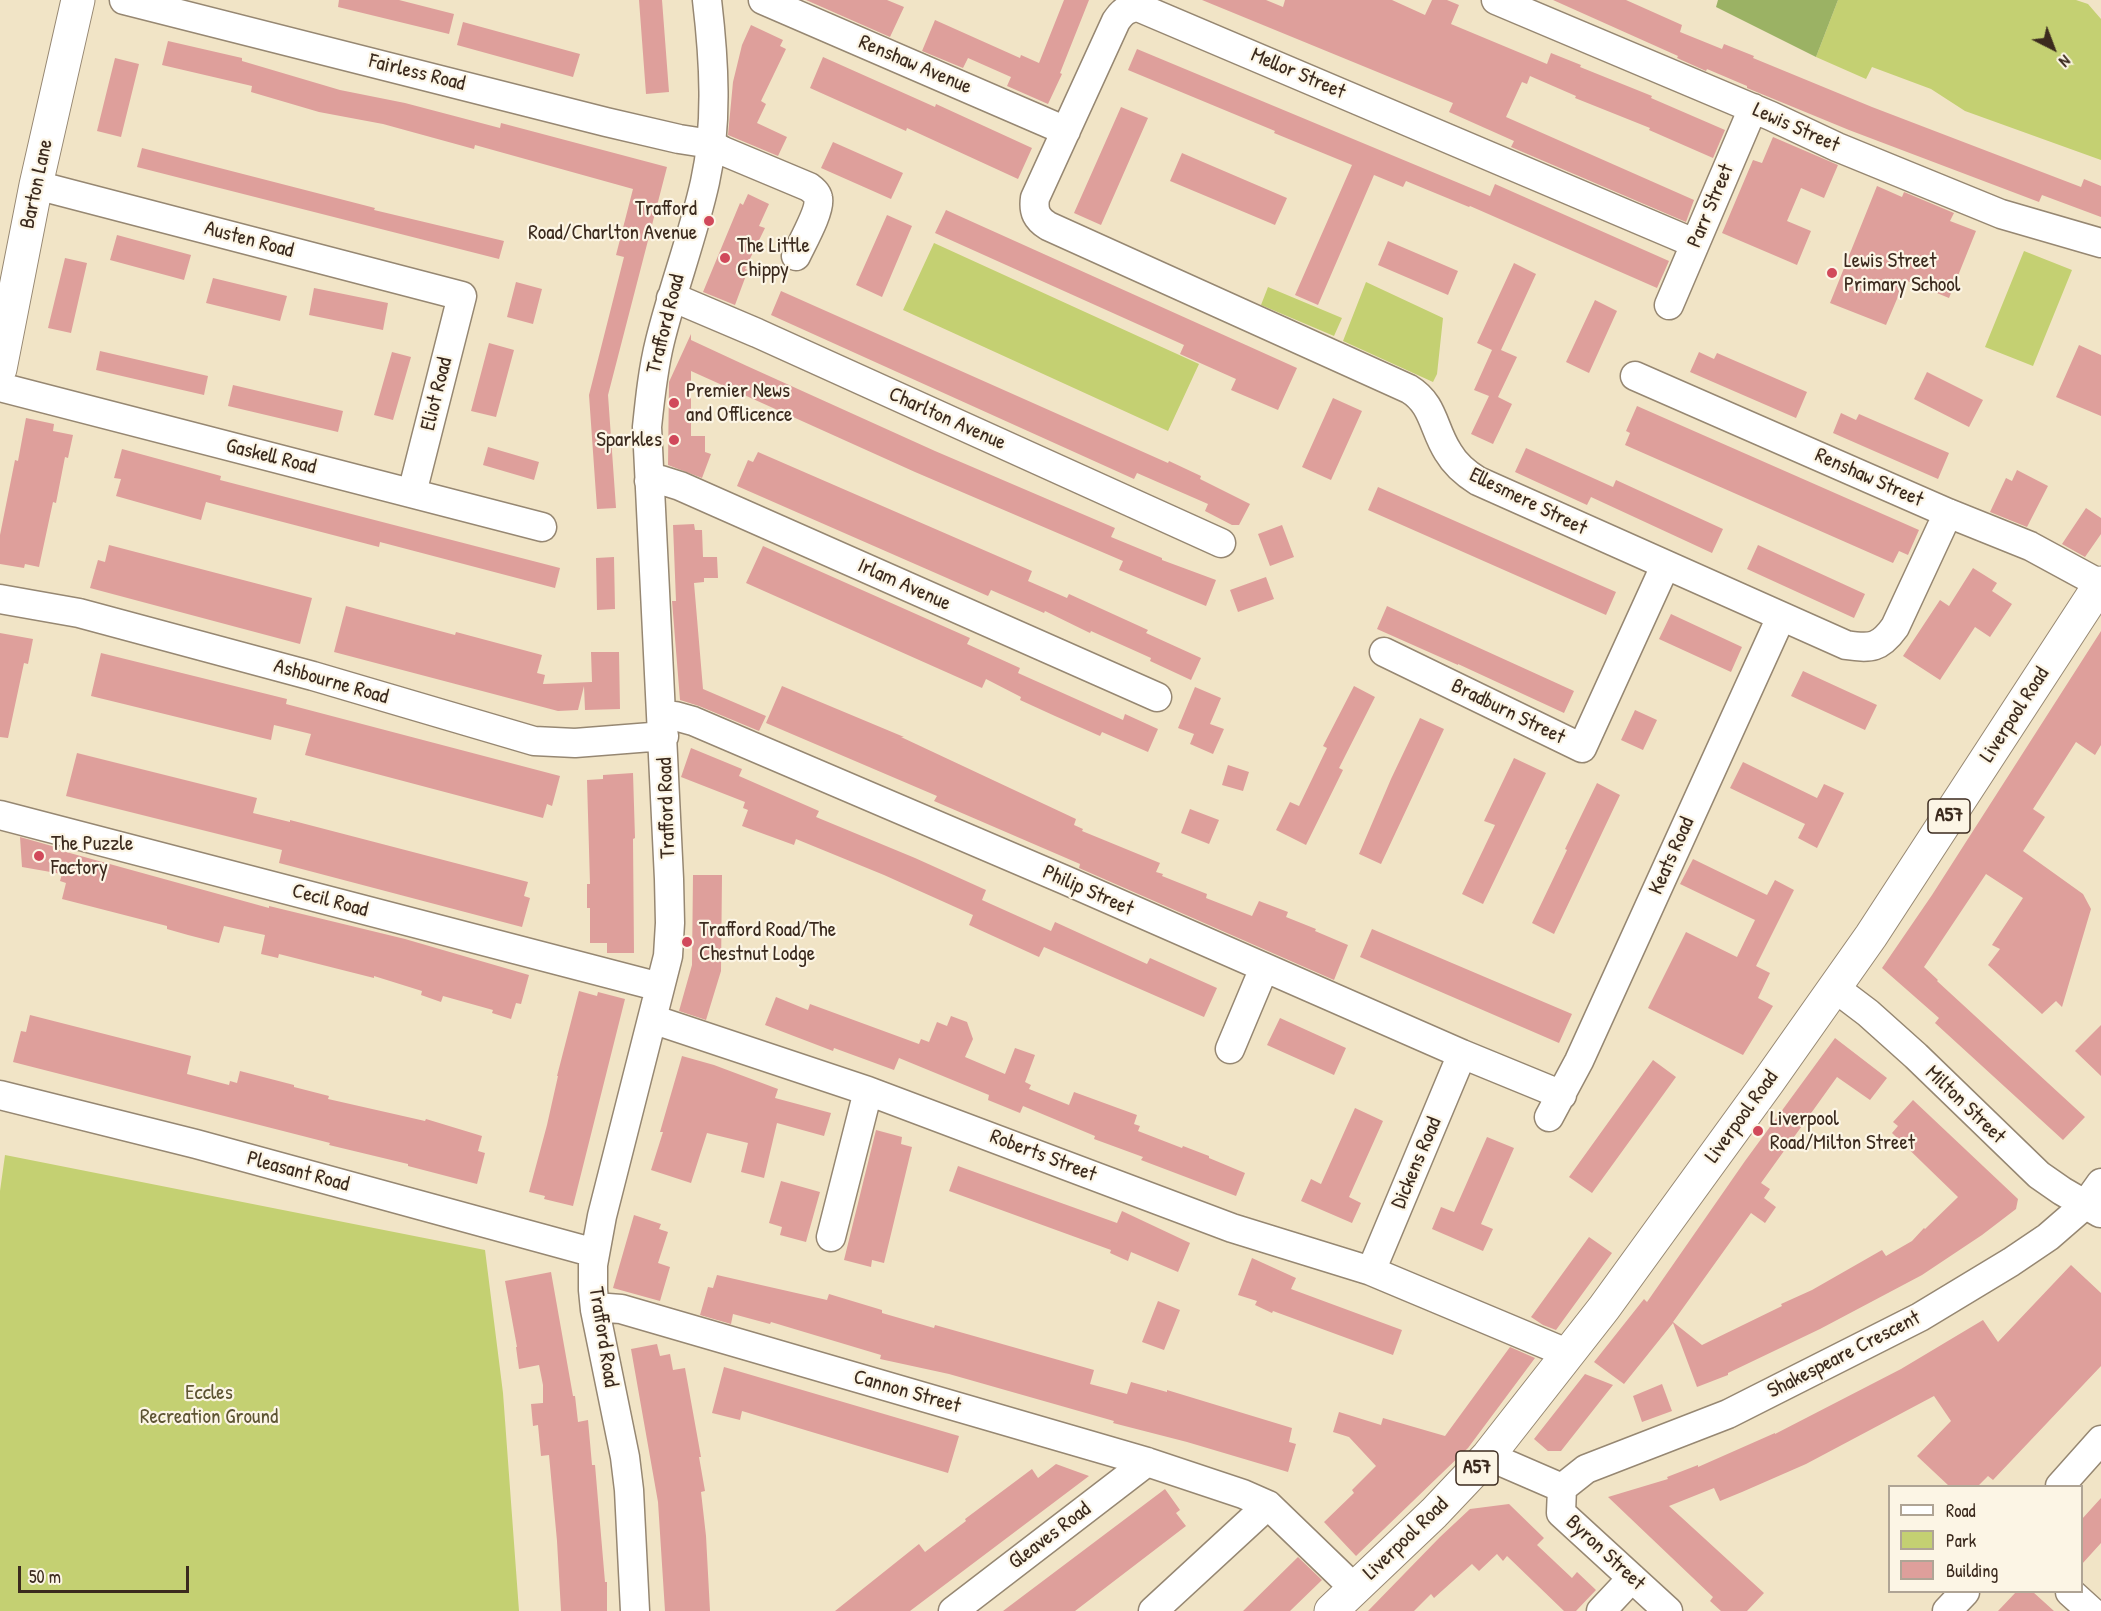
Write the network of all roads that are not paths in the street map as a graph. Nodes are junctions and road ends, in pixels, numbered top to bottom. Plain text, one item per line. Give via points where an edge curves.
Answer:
1 (78, 0) edge
2 (124, 0) edge
3 (707, 0) edge
4 (763, 0) edge
5 (1496, 0) edge
6 (1753, 108) junction
7 (1066, 131) junction
8 (711, 144) junction
9 (36, 185) junction
10 (1048, 226) joint
11 (1694, 243) junction
12 (2101, 243) edge
13 (796, 256) dead end
14 (462, 296) joint
15 (671, 298) junction
16 (1669, 305) dead end
17 (0, 369) edge
18 (1635, 376) dead end
19 (0, 387) edge
20 (649, 481) junction
21 (412, 493) junction
22 (1948, 513) junction
23 (542, 527) dead end
24 (1221, 543) dead end
25 (1665, 566) junction
26 (2101, 583) edge
27 (0, 599) edge
28 (1781, 617) junction
29 (1384, 652) dead end
30 (1157, 697) dead end
31 (663, 726) junction
32 (0, 815) edge
33 (1264, 968) junction
34 (660, 987) junction
35 (1835, 988) junction
36 (652, 1019) junction
37 (1230, 1048) dead end
38 (1462, 1054) junction
39 (1520, 1077) joint
40 (868, 1091) junction
41 (0, 1095) edge
42 (2096, 1200) edge
43 (831, 1237) dead end
44 (595, 1253) junction
45 (1371, 1271) junction
46 (595, 1310) junction
47 (1569, 1354) junction
48 (2101, 1440) edge
49 (1488, 1456) junction
50 (1147, 1462) junction
51 (2061, 1485) edge
52 (1562, 1488) junction
53 (1242, 1495) junction
54 (1632, 1578) junction
55 (1964, 1593) edge
56 (2071, 1593) edge
57 (1343, 1600) edge
58 (635, 1611) edge
59 (953, 1611) edge
60 (1153, 1611) edge
61 (1601, 1611) edge
62 (1668, 1611) edge
63 (1947, 1611) edge
64 (2091, 1611) edge

1 - 9 main road, Barton Lane
2 - 8 street, Fairless Road via 606,122
3 - 8 street, Trafford Road via 713,70
4 - 7 street, Renshaw Avenue
5 - 6 street, Lewis Street
6 - 11 street, Parr Street
6 - 12 street, Lewis Street via 2001,214
7 - 10 street, Mellor Street via 1035,198 1035,214
7 - 11 street, Mellor Street via 1116,21 1122,12 1138,7
8 - 13 street, Fairless Road via 815,192 819,200 817,210
8 - 15 street, Trafford Road via 705,182
9 - 14 street, Austen Road
9 - 17 main road, Barton Lane
10 - 25 street, Ellesmere Street via 1409,388 1425,401 1447,450 1466,474
11 - 16 street, Parr Street
14 - 21 street, Eliot Road
15 - 20 street, Trafford Road via 651,386 647,427
15 - 24 street, Charlton Avenue
18 - 22 street, Renshaw Street
19 - 21 street, Gaskell Road
20 - 30 street, Irlam Avenue via 680,486
20 - 31 street, Trafford Road
21 - 23 street, Gaskell Road
22 - 26 street, Renshaw Street via 2030,546
22 - 28 street, Ellesmere Street via 1886,639 1862,648 1846,645
25 - 28 street, Ellesmere Street
25 - 29 street, Bradburn Street via 1582,748
26 - 35 main road, Liverpool Road / A57
27 - 31 street, Ashbourne Road via 79,613 534,741 575,743
28 - 39 street, Keats Road via 1583,1053 1555,1106
31 - 33 street, Philip Street via 675,716 693,721
31 - 34 street, Trafford Road via 670,923 668,956
32 - 34 street, Cecil Road
33 - 37 street
33 - 38 street, Philip Street
34 - 36 street, Trafford Road
35 - 42 street, Milton Street via 1916,1056 2039,1175 2062,1191
35 - 47 main road, Liverpool Road / A57
36 - 40 street, Roberts Street
36 - 44 street, Trafford Road
38 - 39 street, Philip Street
38 - 45 street, Dickens Road
40 - 43 street
40 - 45 street, Roberts Street via 1232,1228
41 - 44 street, Pleasant Road
42 - 52 street, Shakespeare Crescent via 2011,1262 1920,1317 1728,1414 1586,1469
44 - 46 street, Trafford Road
45 - 47 street, Roberts Street
46 - 50 street, Cannon Street via 621,1309
46 - 58 street, Trafford Road via 625,1456
47 - 49 main road, Liverpool Road / A57
48 - 51 street
49 - 52 street
49 - 57 main road, Liverpool Road / A57
50 - 53 street, Cannon Street
50 - 59 street, Gleaves Road
52 - 54 street, Byron Street via 1561,1513
53 - 57 street
53 - 60 street
54 - 61 street
54 - 62 street, Byron Street
55 - 63 street
56 - 64 street

